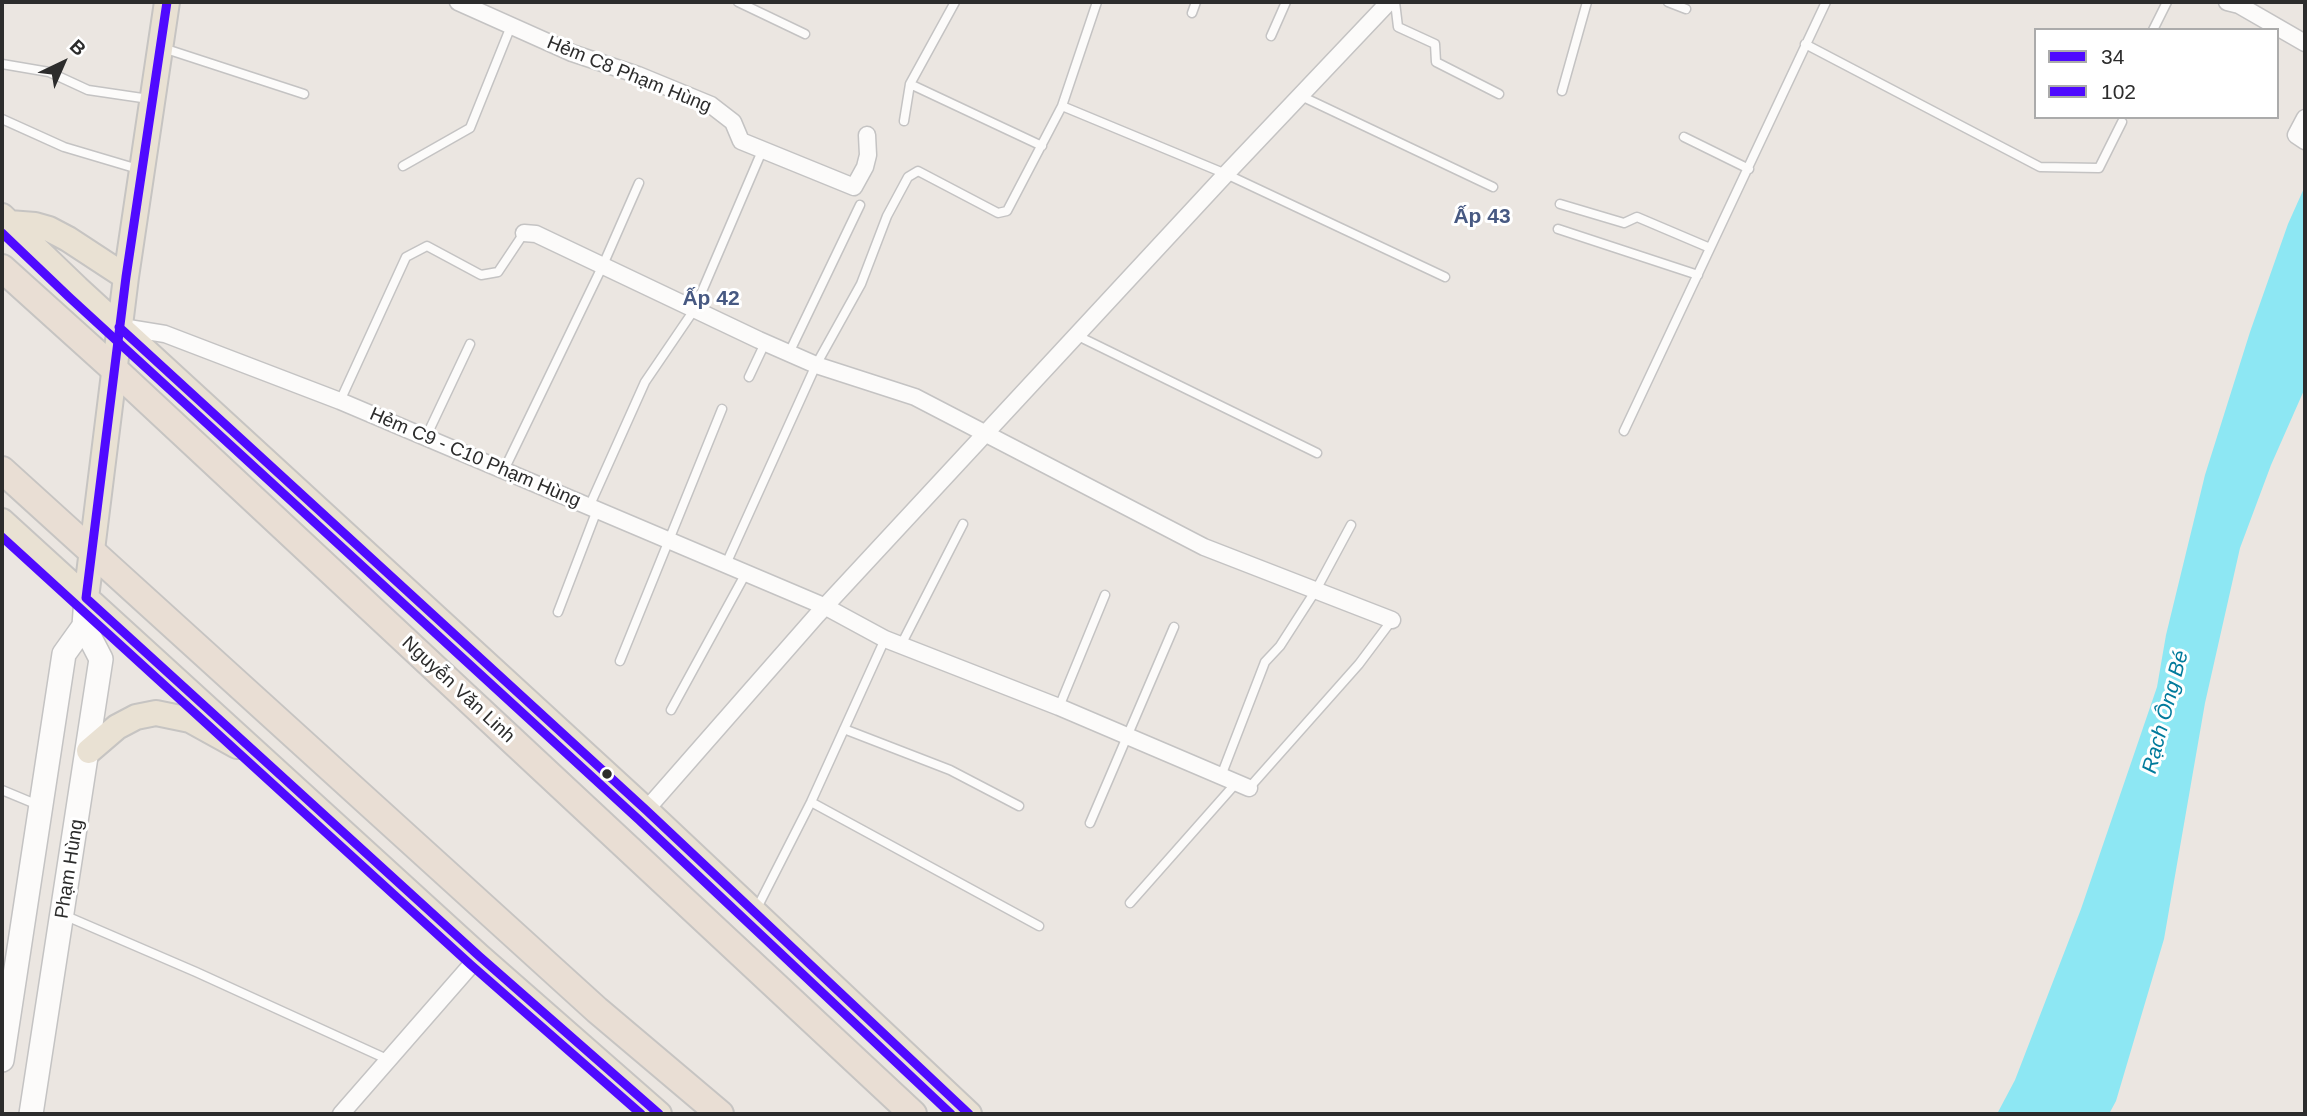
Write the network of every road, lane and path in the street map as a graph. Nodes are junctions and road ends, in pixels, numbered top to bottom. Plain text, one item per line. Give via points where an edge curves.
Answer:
1 (167, 2) edge
2 (458, 2) edge
3 (738, 2) edge
4 (955, 2) edge
5 (1097, 2) edge
6 (1196, 2) edge
7 (1286, 2) edge
8 (1392, 2) edge
9 (1585, 2) edge
10 (1668, 2) edge
11 (1826, 2) edge
12 (2167, 2) edge
13 (2227, 2) edge
14 (1686, 9) dead end
15 (1192, 13) dead end
16 (510, 26) junction
17 (2153, 28) edge
18 (2279, 28) edge
19 (2279, 28) edge
20 (805, 33) dead end
21 (1271, 36) dead end
22 (2305, 43) edge
23 (1805, 44) junction
24 (160, 47) junction
25 (2, 64) edge
26 (910, 84) junction
27 (1563, 91) dead end
28 (304, 94) dead end
29 (1499, 94) dead end
30 (1301, 96) junction
31 (152, 100) junction
32 (1062, 106) junction
33 (2305, 118) edge
34 (2, 119) edge
35 (904, 121) dead end
36 (2122, 122) dead end
37 (867, 135) dead end
38 (1684, 137) dead end
39 (2305, 141) edge
40 (1042, 146) junction
41 (762, 151) junction
42 (403, 166) dead end
43 (1749, 169) junction
44 (141, 170) junction
45 (1226, 174) junction
46 (639, 183) dead end
47 (1493, 187) dead end
48 (1560, 204) dead end
49 (860, 205) dead end
50 (6, 220) edge
51 (1558, 229) dead end
52 (524, 233) joint
53 (1710, 248) junction
54 (603, 265) junction
55 (2, 268) edge
56 (1698, 275) junction
57 (126, 277) junction
58 (1445, 277) dead end
59 (694, 310) junction
60 (119, 327) junction
61 (1077, 336) junction
62 (765, 343) junction
63 (470, 344) dead end
64 (789, 353) junction
65 (816, 365) junction
66 (114, 369) junction
67 (749, 377) dead end
68 (340, 401) junction
69 (722, 409) dead end
70 (1624, 431) dead end
71 (987, 434) junction
72 (426, 437) junction
73 (1317, 453) dead end
74 (2, 470) edge
75 (504, 470) junction
76 (593, 508) junction
77 (2, 521) edge
78 (964, 524) dead end
79 (1351, 525) dead end
80 (669, 542) junction
81 (92, 552) junction
82 (726, 564) junction
83 (746, 573) junction
84 (1316, 590) junction
85 (1105, 596) dead end
86 (86, 598) junction
87 (826, 607) junction
88 (558, 612) dead end
89 (1392, 620) joint
90 (84, 626) junction
91 (1174, 626) dead end
92 (893, 642) junction
93 (620, 661) dead end
94 (1059, 707) junction
95 (671, 710) dead end
96 (844, 729) junction
97 (1127, 738) junction
98 (89, 751) junction
99 (271, 764) junction
100 (1221, 776) junction
101 (1243, 785) junction
102 (2, 790) edge
103 (811, 802) junction
104 (1019, 806) dead end
105 (41, 807) junction
106 (646, 810) junction
107 (1090, 823) dead end
108 (1130, 903) dead end
109 (754, 912) junction
110 (63, 915) junction
111 (1039, 926) dead end
112 (479, 956) junction
113 (2, 1060) edge
114 (389, 1060) junction
115 (31, 1114) edge
116 (341, 1114) edge
117 (659, 1114) edge
118 (720, 1114) edge
119 (913, 1114) edge
120 (970, 1114) edge

1 - 24 main road
2 - 16 street, Hẻm C8 Phạm Hùng
3 - 20 lane
4 - 26 lane
5 - 32 lane
6 - 15 lane
7 - 21 lane
8 - 29 lane via 1398,27 1435,44 1436,62
8 - 30 street
9 - 27 lane
10 - 14 lane
11 - 23 lane
12 - 17 lane
13 - 18 street
16 - 41 street, Hẻm C8 Phạm Hùng via 711,106 733,122 741,141
16 - 42 lane via 470,128
19 - 22 street
23 - 36 lane via 2040,167 2099,168
23 - 43 lane
24 - 28 lane
24 - 31 main road
25 - 31 lane via 48,72 88,90
26 - 35 lane
26 - 40 lane
30 - 45 street
30 - 47 lane
31 - 44 main road
32 - 40 lane
32 - 45 lane
33 - 39 street via 2297,135
34 - 44 lane via 64,147
37 - 41 street, Hẻm C8 Phạm Hùng via 865,167 854,187
38 - 43 lane
40 - 65 lane via 1004,213 998,214 918,171 908,177 887,216 861,284
41 - 59 lane
43 - 53 lane
44 - 57 main road
45 - 58 lane
45 - 61 street
46 - 54 lane
48 - 53 lane via 1623,223 1637,217
49 - 64 lane
50 - 57 main road via 49,229
50 - 60 main road, Nguyễn Văn Linh
51 - 56 lane
52 - 54 street via 536,234
52 - 68 lane via 498,272 481,275 428,247 406,257
53 - 56 lane
54 - 59 street
54 - 75 lane
55 - 66 highway, Nguyễn Văn Linh
56 - 70 lane
57 - 60 main road
59 - 62 street
59 - 76 lane via 645,382
60 - 66 main road
60 - 68 street, Hẻm C9 - C10 Phạm Hùng via 164,334
60 - 106 main road, Nguyễn Văn Linh
61 - 71 street
61 - 73 lane
62 - 64 street
62 - 67 lane
63 - 72 lane
64 - 65 street
65 - 71 street via 915,397
65 - 82 lane
66 - 81 main road
66 - 119 highway, Nguyễn Văn Linh
68 - 72 street, Hẻm C9 - C10 Phạm Hùng
69 - 80 lane
71 - 84 street via 1204,547
71 - 87 street
72 - 75 street, Hẻm C9 - C10 Phạm Hùng
74 - 81 highway
75 - 76 street, Hẻm C9 - C10 Phạm Hùng
76 - 80 street, Hẻm C9 - C10 Phạm Hùng
76 - 88 lane
77 - 86 main road
78 - 92 lane
79 - 84 lane
80 - 82 street, Hẻm C9 - C10 Phạm Hùng
80 - 93 lane
81 - 86 main road
81 - 118 highway via 597,1010
82 - 83 street, Hẻm C9 - C10 Phạm Hùng
83 - 87 street, Hẻm C9 - C10 Phạm Hùng
83 - 95 lane
84 - 89 street
84 - 100 lane via 1265,662
85 - 94 lane
86 - 90 main road
86 - 99 main road
87 - 92 street, Hẻm C9 - C10 Phạm Hùng
87 - 106 street
89 - 101 lane via 1359,664
90 - 98 main road, Phạm Hùng via 101,659
90 - 105 main road, Phạm Hùng via 64,654
91 - 97 lane
92 - 94 street, Hẻm C9 - C10 Phạm Hùng
92 - 96 lane
94 - 97 street, Hẻm C9 - C10 Phạm Hùng
96 - 103 lane
96 - 104 lane via 950,770
97 - 100 street, Hẻm C9 - C10 Phạm Hùng
97 - 107 lane
98 - 99 main road via 117,727 156,713 190,720
98 - 110 main road, Phạm Hùng
99 - 112 main road
100 - 101 street, Hẻm C9 - C10 Phạm Hùng
101 - 108 lane
102 - 105 lane
103 - 109 lane
103 - 111 lane
105 - 113 main road, Phạm Hùng
106 - 109 main road, Nguyễn Văn Linh
109 - 120 main road, Nguyễn Văn Linh
110 - 114 lane
110 - 115 main road, Phạm Hùng
112 - 114 street
112 - 117 main road
114 - 116 street

